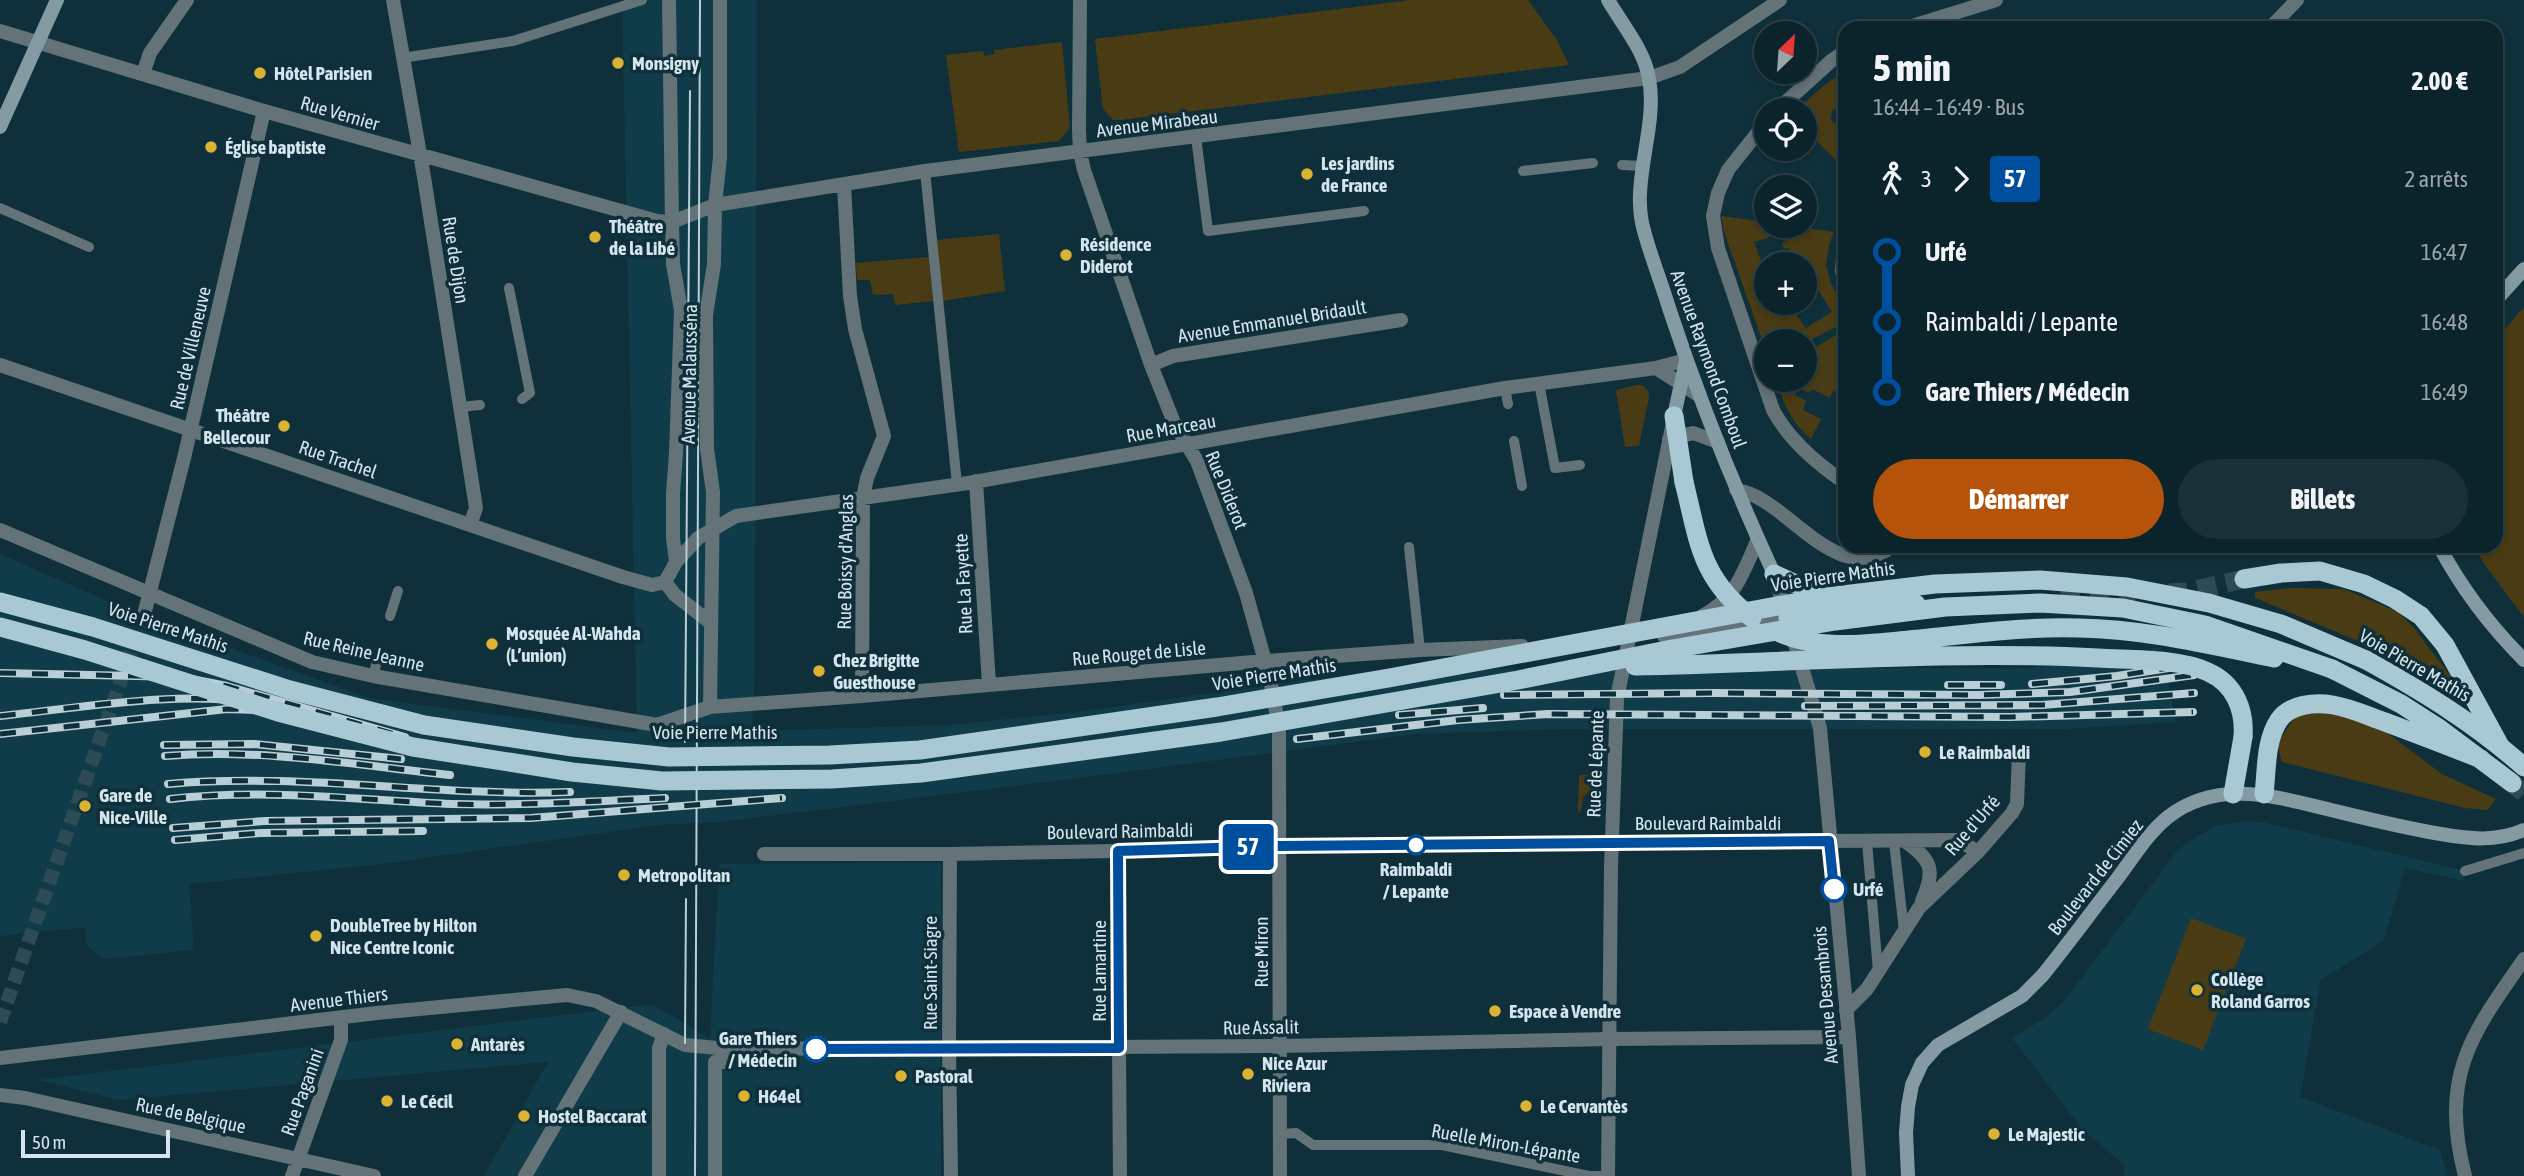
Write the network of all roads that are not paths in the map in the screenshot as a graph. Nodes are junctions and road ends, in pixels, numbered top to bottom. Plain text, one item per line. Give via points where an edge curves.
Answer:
1 (57, 0) edge
2 (187, 0) edge
3 (393, 0) edge
4 (642, 0) edge
5 (669, 0) edge
6 (720, 0) edge
7 (1080, 0) edge
8 (1608, 0) edge
9 (1780, 0) edge
10 (1996, 0) edge
11 (2297, 0) edge
12 (1928, 21) edge
13 (2277, 21) edge
14 (0, 31) edge
15 (38, 44) junction
16 (1838, 56) edge
17 (402, 58) junction
18 (143, 74) junction
19 (1649, 78) junction
20 (1790, 98) edge
21 (264, 111) junction
22 (0, 127) edge
23 (1196, 137) junction
24 (1754, 137) edge
25 (1080, 152) junction
26 (420, 155) junction
27 (1593, 163) dead end
28 (1622, 165) dead end
29 (1643, 166) junction
30 (925, 171) junction
31 (1523, 171) dead end
32 (844, 185) junction
33 (715, 205) junction
34 (0, 208) edge
35 (1364, 211) dead end
36 (672, 222) junction
37 (89, 247) dead end
38 (2524, 270) edge
39 (509, 288) dead end
40 (2503, 292) edge
41 (1401, 320) dead end
42 (1686, 360) junction
43 (0, 365) edge
44 (1151, 365) junction
45 (1656, 368) junction
46 (1539, 383) junction
47 (1681, 383) junction
48 (1505, 388) junction
49 (1700, 396) junction
50 (522, 399) dead end
51 (1508, 404) dead end
52 (480, 405) dead end
53 (460, 407) junction
54 (1674, 416) joint
55 (191, 429) junction
56 (1673, 437) junction
57 (1514, 441) dead end
58 (1718, 442) junction
59 (1187, 444) junction
60 (1580, 465) dead end
61 (1838, 477) edge
62 (976, 481) junction
63 (957, 484) junction
64 (1522, 486) dead end
65 (1736, 490) junction
66 (863, 498) junction
67 (470, 525) junction
68 (713, 529) junction
69 (0, 530) edge
70 (1758, 540) junction
71 (1409, 547) dead end
72 (1838, 552) edge
73 (1840, 553) edge
74 (1881, 553) edge
75 (2443, 553) edge
76 (676, 562) junction
77 (1774, 575) junction
78 (2244, 579) tunnel mouth
79 (665, 582) junction
80 (398, 591) dead end
81 (150, 593) junction
82 (0, 602) edge
83 (144, 615) tunnel mouth
84 (390, 616) dead end
85 (1788, 618) junction
86 (711, 624) junction
87 (0, 627) edge
88 (1628, 642) junction
89 (1420, 650) junction
90 (380, 654) dead end
91 (2524, 660) edge
92 (1265, 661) junction
93 (1589, 666) junction
94 (2332, 669) junction
95 (373, 676) junction
96 (989, 684) junction
97 (862, 696) junction
98 (710, 707) junction
99 (657, 725) joint
100 (1820, 728) joint
101 (1279, 729) joint
102 (2500, 746) junction
103 (2019, 752) dead end
104 (2481, 759) junction
105 (2518, 775) edge
106 (2233, 793) junction
107 (2264, 794) junction
108 (2524, 830) edge
109 (1829, 841) junction
110 (1867, 842) junction
111 (1900, 842) junction
112 (1611, 843) junction
113 (1280, 846) junction
114 (1118, 851) junction
115 (1978, 852) junction
116 (2524, 853) edge
117 (764, 854) dead end
118 (950, 854) junction
119 (2465, 871) dead end
120 (1919, 908) junction
121 (1904, 931) junction
122 (2524, 959) edge
123 (1878, 971) junction
124 (1846, 1010) junction
125 (621, 1012) junction
126 (341, 1019) junction
127 (669, 1037) junction
128 (1849, 1037) junction
129 (1609, 1039) junction
130 (1280, 1046) junction
131 (949, 1048) junction
132 (1119, 1048) junction
133 (729, 1049) junction
134 (0, 1058) edge
135 (0, 1096) edge
136 (1280, 1134) junction
137 (299, 1158) junction
138 (292, 1176) edge
139 (374, 1176) edge
140 (525, 1176) edge
141 (659, 1176) edge
142 (715, 1176) edge
143 (951, 1176) edge
144 (1120, 1176) edge
145 (1280, 1176) edge
146 (1606, 1176) edge
147 (1859, 1176) edge
148 (1908, 1176) edge
149 (2465, 1176) edge

1 - 15 main road
2 - 18 street via 150,53
3 - 17 street, Rue de Dijon
4 - 17 lane via 513,41
5 - 36 street, Avenue Malausséna
6 - 33 street, Avenue Malausséna via 720,157
7 - 25 street, Rue Diderot
8 - 19 main road, Avenue Raymond Comboul
9 - 19 street, Avenue Mirabeau via 1680,66
10 - 12 street
11 - 13 street
14 - 15 street, Rue Vernier
15 - 18 street, Rue Vernier
15 - 22 main road
16 - 20 street
17 - 26 street, Rue de Dijon
18 - 21 street, Rue Vernier
19 - 23 street, Avenue Mirabeau
19 - 29 main road, Avenue Raymond Comboul
21 - 26 street, Rue Vernier
21 - 55 street, Rue de Villeneuve
23 - 25 street, Avenue Mirabeau
23 - 35 lane via 1208,231
24 - 61 street via 1722,181 1713,216 1718,248 1773,410 1792,439
25 - 30 street, Avenue Mirabeau
25 - 44 street, Rue Diderot
26 - 36 street, Rue Vernier via 657,222
26 - 53 street, Rue de Dijon
27 - 31 lane
28 - 29 lane
29 - 42 main road, Avenue Raymond Comboul via 1642,225
30 - 32 street, Avenue Mirabeau
30 - 63 lane
32 - 33 street, Avenue Mirabeau
32 - 66 street, Rue Boissy d'Anglas via 855,329 884,436
33 - 36 street, Avenue Mirabeau
33 - 68 street, Avenue Malausséna via 714,264 706,315
34 - 37 lane
36 - 76 street, Avenue Malausséna via 681,310 673,493
38 - 40 main road
39 - 50 lane via 530,393
41 - 44 street, Avenue Emmanuel Bridault via 1173,356
42 - 45 street, Rue Marceau
42 - 47 main road
42 - 49 main road, Avenue Raymond Comboul
43 - 55 street, Rue Trachel
44 - 59 street, Rue Diderot
45 - 46 street, Rue Marceau
45 - 47 street
46 - 48 street, Rue Marceau
46 - 60 lane via 1555,468
47 - 49 street
47 - 54 main road
48 - 51 lane
48 - 59 street, Rue Marceau
49 - 58 main road, Avenue Raymond Comboul
52 - 53 lane
53 - 67 street, Rue de Dijon via 476,508
54 - 56 highway
55 - 67 street, Rue Trachel
55 - 81 street, Rue de Villeneuve
56 - 58 street via 1693,433
56 - 88 street, Rue de Lépante
56 - 94 highway, bridge via 1711,576 1730,601 1760,624 1794,640 1848,645 2079,628 2161,635
57 - 64 lane
58 - 65 main road, Avenue Raymond Comboul
59 - 62 street, Rue Marceau
59 - 92 street, Rue Diderot via 1246,593
62 - 63 street, Rue Marceau
62 - 96 street, Rue La Fayette
63 - 66 street, Rue Marceau
65 - 70 main road, Avenue Raymond Comboul
65 - 72 street via 1757,496
66 - 68 street, Rue Marceau via 742,515
66 - 97 street, Rue Boissy d'Anglas
67 - 79 street, Rue Trachel via 623,578 652,585
68 - 76 street, Rue Marceau
68 - 86 street, Avenue Malausséna
69 - 81 street, Rue Reine Jeanne
70 - 77 main road, Avenue Raymond Comboul
70 - 88 street via 1736,588 1718,607
71 - 89 lane
73 - 74 street via 1873,558
75 - 91 main road via 2471,599
76 - 79 street
77 - 85 street, Avenue Raymond Comboul
77 - 85 highway via 1820,595 1862,604 1928,604
78 - 102 highway via 2320,571 2395,599 2421,616 2445,645
79 - 86 street
80 - 84 lane
81 - 83 street, Rue de Villeneuve
81 - 95 street, Rue Reine Jeanne via 312,662
82 - 102 highway, Voie Pierre Mathis, bridge via 290,690 424,725 668,757 920,750 1390,678 1826,597 1935,584 2040,580 2127,587 2209,603 2281,624 2366,660 2453,711
85 - 88 street
85 - 100 street, Avenue Raymond Comboul
86 - 98 street, Avenue Malausséna
87 - 93 highway, Voie Pierre Mathis, bridge via 278,712 413,747 662,781 921,773 1222,732
88 - 89 street, Rue Rouget de Lisle
88 - 112 street, Rue de Lépante via 1617,698
89 - 92 street, Rue Rouget de Lisle
90 - 95 lane
92 - 96 street, Rue Rouget de Lisle
92 - 101 street, Rue Diderot
93 - 94 highway, Voie Pierre Mathis, bridge via 1835,621 1945,607 2040,603 2123,608 2205,625
93 - 106 highway, bridge via 1979,656 2144,660 2186,666 2215,676 2242,709 2243,737
94 - 104 highway, Voie Pierre Mathis via 2401,704
95 - 99 street, Rue Reine Jeanne
96 - 97 street, Rue Rouget de Lisle
97 - 98 street, Rue Rouget de Lisle
98 - 99 street, Rue Rouget de Lisle
100 - 109 street, Avenue Desambrois
101 - 113 street, Rue Miron
102 - 105 highway, Voie Pierre Mathis
103 - 115 street, Rue d'Urfé via 2017,804
104 - 105 highway, Voie Pierre Mathis
104 - 107 highway via 2366,715 2333,705 2308,704 2289,711 2274,730
106 - 107 main road, Boulevard de Cimiez
106 - 148 main road, Boulevard de Cimiez via 2206,797 2168,817 2042,976 2022,996 1938,1045 1922,1063 1908,1107
107 - 108 main road, Boulevard de Cimiez via 2417,831 2477,840
109 - 110 street, Boulevard Raimbaldi
109 - 112 street, Boulevard Raimbaldi
109 - 124 street, Avenue Desambrois
110 - 111 street, Boulevard Raimbaldi
110 - 123 lane
111 - 115 street, Boulevard Raimbaldi via 1958,840
111 - 120 street, Rue d'Urfé via 1928,861 1929,883
111 - 121 lane
112 - 113 street, Boulevard Raimbaldi
112 - 129 street, Rue de Lépante
113 - 114 street, Boulevard Raimbaldi
113 - 130 street, Rue Miron
114 - 118 street, Boulevard Raimbaldi
114 - 132 street, Rue Lamartine
115 - 120 street, Rue d'Urfé
116 - 119 lane
117 - 118 street, Boulevard Raimbaldi
118 - 131 street, Rue Saint-Siagre
120 - 121 street, Rue d'Urfé
121 - 123 street, Rue d'Urfé
122 - 149 street via 2484,1016 2463,1062 2456,1124
123 - 124 street, Rue d'Urfé
124 - 128 street, Avenue Desambrois
125 - 126 street, Avenue Thiers via 596,1000 567,995
125 - 127 street, Avenue Thiers
125 - 140 street
126 - 134 street, Avenue Thiers
126 - 137 street, Rue Paganini via 341,1040
127 - 133 street, Rue Assalit via 685,1045
127 - 141 street via 659,1048
128 - 129 street, Rue Assalit
128 - 147 street, Avenue Desambrois
129 - 130 street, Rue Assalit
129 - 146 street, Rue de Lépante
130 - 132 street, Rue Assalit
130 - 136 street, Rue Miron
131 - 132 street, Rue Assalit
131 - 133 street, Rue Assalit
131 - 143 street, Rue Saint-Siagre
132 - 144 street, Rue Lamartine
133 - 142 street via 727,1062 715,1062
135 - 137 street, Rue de Belgique
136 - 145 street, Rue Miron
136 - 146 lane, Ruelle Miron-Lépante via 1296,1133 1313,1145 1442,1145
137 - 138 street, Rue Paganini
137 - 139 street, Rue de Belgique

